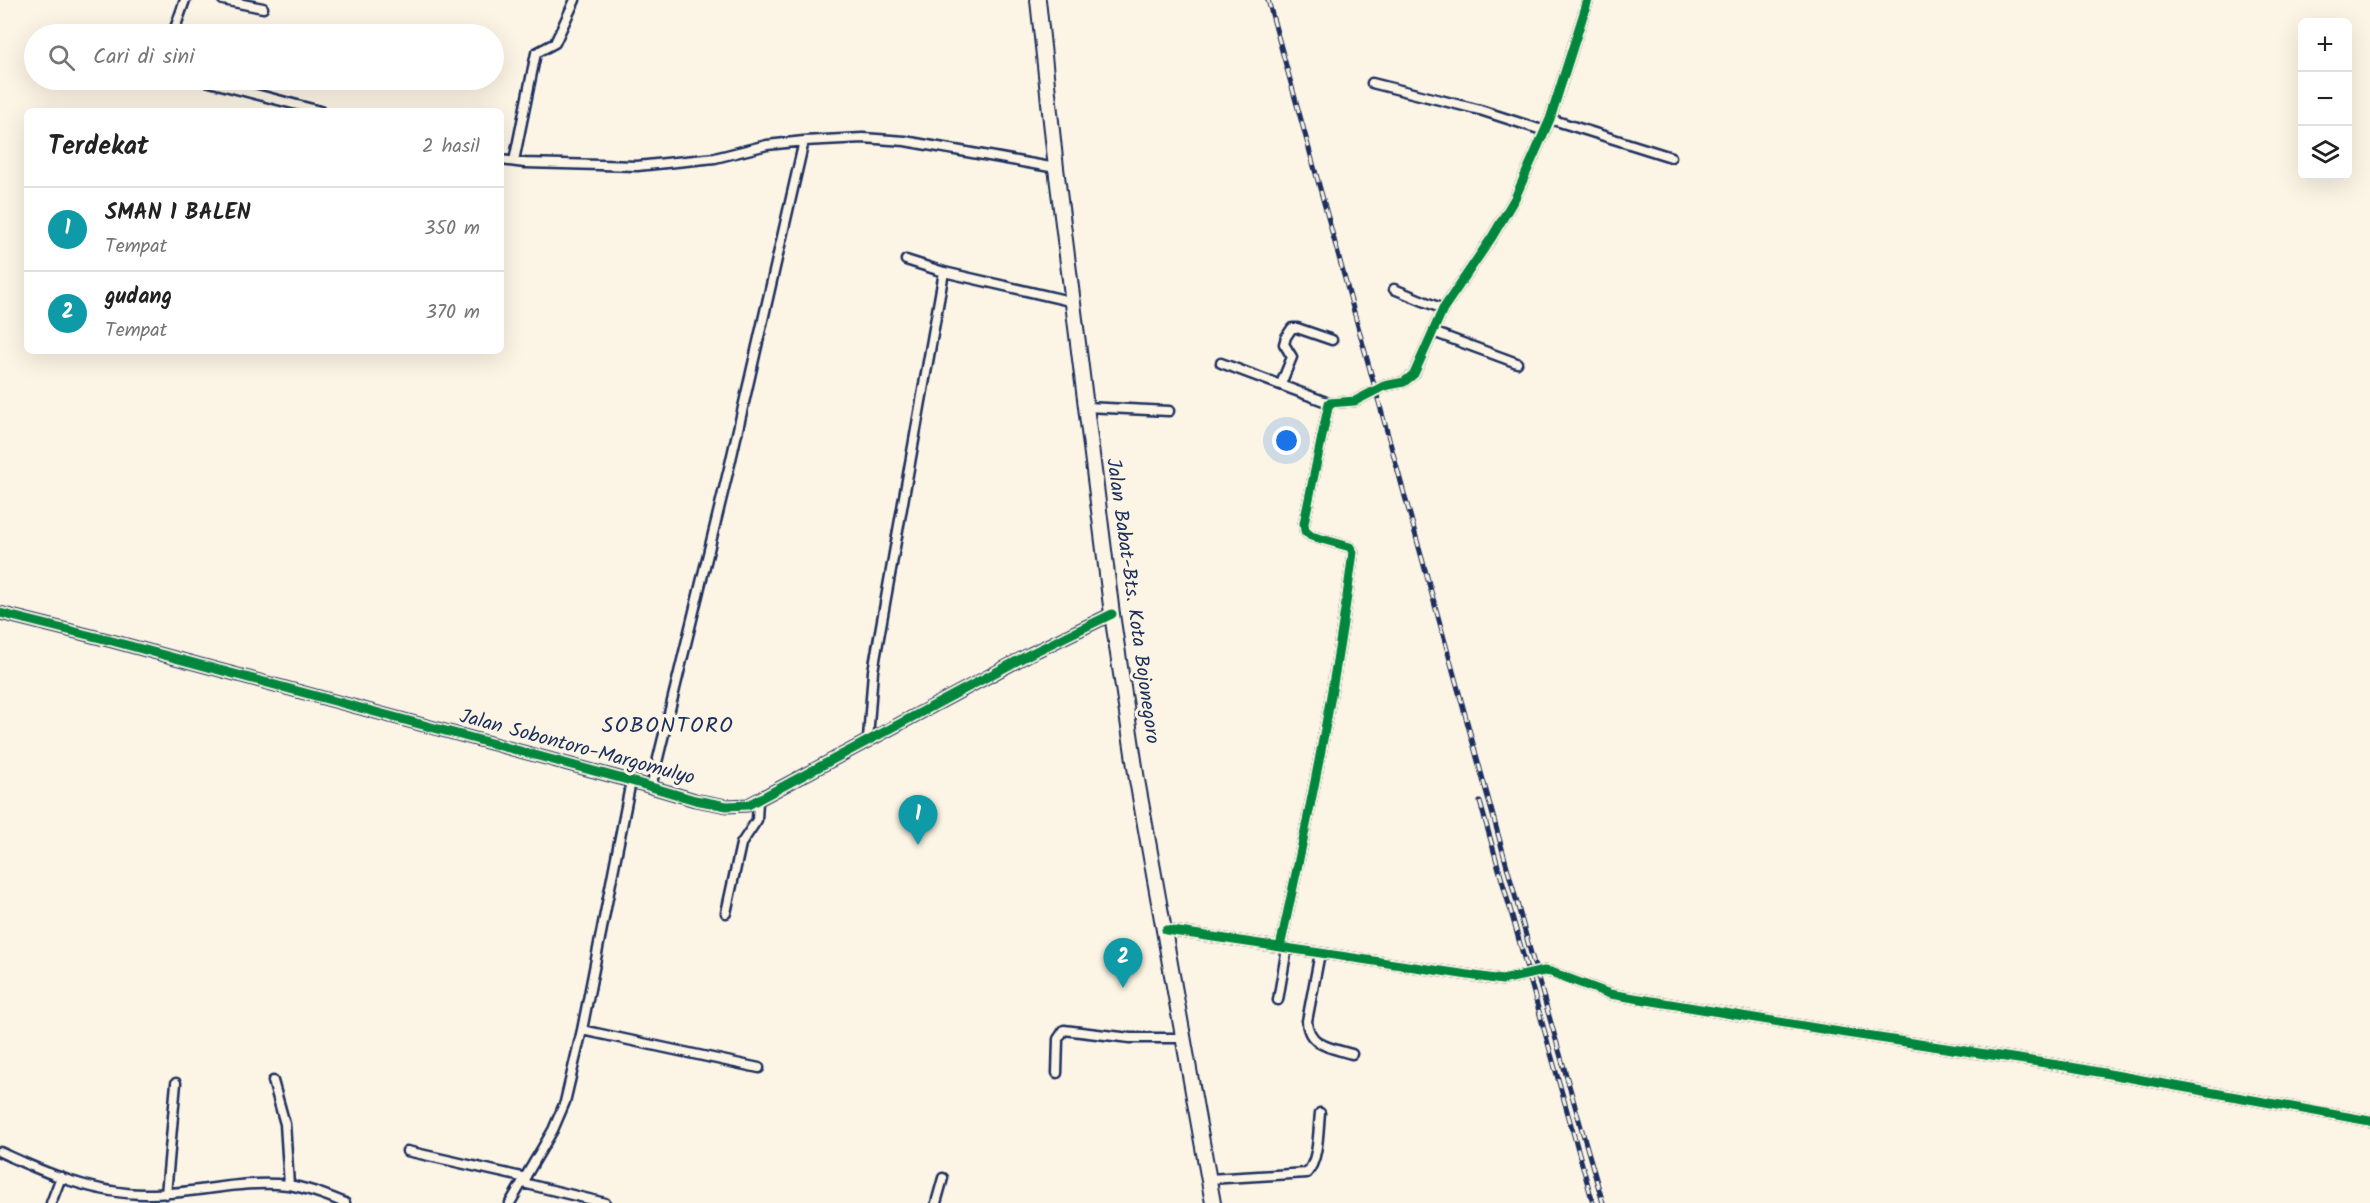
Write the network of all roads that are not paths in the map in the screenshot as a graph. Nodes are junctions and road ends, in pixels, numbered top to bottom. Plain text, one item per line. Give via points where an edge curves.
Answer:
1 (185, 0) edge
2 (223, 0) edge
3 (575, 0) edge
4 (1038, 0) edge
5 (1588, 0) edge
6 (263, 8) dead end
7 (177, 24) edge
8 (1372, 83) dead end
9 (240, 90) edge
10 (309, 108) edge
11 (1550, 119) junction
12 (1545, 131) junction
13 (804, 141) junction
14 (1671, 157) dead end
15 (504, 160) edge
16 (514, 161) junction
17 (1056, 168) junction
18 (906, 260) dead end
19 (944, 272) junction
20 (1394, 289) dead end
21 (1074, 302) junction
22 (1443, 309) junction
23 (1433, 332) junction
24 (1332, 340) dead end
25 (1221, 363) dead end
26 (1517, 363) dead end
27 (1281, 384) junction
28 (1329, 403) junction
29 (1086, 407) junction
30 (1169, 411) dead end
31 (0, 613) edge
32 (1112, 614) junction
33 (868, 740) junction
34 (631, 781) junction
35 (651, 787) junction
36 (758, 801) junction
37 (726, 913) dead end
38 (1166, 930) junction
39 (1284, 948) junction
40 (1320, 953) junction
41 (1278, 1000) dead end
42 (582, 1030) junction
43 (1184, 1038) junction
44 (1352, 1054) dead end
45 (759, 1068) dead end
46 (1057, 1073) dead end
47 (273, 1081) dead end
48 (176, 1083) dead end
49 (1320, 1113) dead end
50 (2370, 1121) edge
51 (407, 1151) dead end
52 (0, 1152) edge
53 (61, 1177) junction
54 (943, 1178) dead end
55 (1209, 1179) junction
56 (524, 1180) junction
57 (289, 1185) junction
58 (166, 1194) junction
59 (51, 1203) edge
60 (345, 1203) edge
61 (510, 1203) edge
62 (605, 1203) edge
63 (936, 1203) edge
64 (1213, 1203) edge

1 - 7 street
2 - 6 street
3 - 16 street via 555,43 536,53
4 - 17 highway, Jalan Babat-Bts. Kota Bojonegoro
5 - 11 street
8 - 12 street
9 - 10 street
11 - 12 street
11 - 14 street
12 - 22 street via 1515,198
13 - 16 street via 715,158 637,166
13 - 17 street via 884,138
13 - 35 street
15 - 16 street
17 - 21 highway, Jalan Babat-Bts. Kota Bojonegoro
18 - 19 street
19 - 21 street
19 - 33 street via 874,665
20 - 22 street
21 - 29 highway, Jalan Babat-Bts. Kota Bojonegoro
22 - 23 street
23 - 26 street
23 - 28 street via 1410,379 1384,386 1355,402
24 - 27 street via 1292,328 1284,344 1292,357
25 - 27 street
27 - 28 street
28 - 39 street via 1305,531 1350,547 1353,552
29 - 30 street
29 - 32 highway, Jalan Babat-Bts. Kota Bojonegoro
31 - 34 street, Jalan Sobontoro-Margomulyo
32 - 33 street, Jalan Sobontoro-Margomulyo
32 - 38 highway, Jalan Babat-Bts. Kota Bojonegoro via 1137,780
33 - 36 street, Jalan Sobontoro-Margomulyo
34 - 35 street, Jalan Sobontoro-Margomulyo
34 - 42 street
35 - 36 street, Jalan Sobontoro-Margomulyo via 727,806
36 - 37 street via 757,820 741,844
38 - 39 street
38 - 43 highway, Jalan Babat-Bts. Kota Bojonegoro
39 - 40 street
39 - 41 street
40 - 44 street via 1307,1030 1316,1043
40 - 50 street via 1502,980 1551,972 1610,994 2065,1066
42 - 45 street
42 - 56 street via 561,1112
43 - 46 street via 1109,1037 1064,1030 1058,1038
43 - 55 highway, Jalan Babat-Bts. Kota Bojonegoro
47 - 57 street via 285,1124
48 - 58 street
49 - 55 street via 1314,1160 1307,1173
51 - 56 street
52 - 53 street
53 - 58 street via 118,1192
53 - 59 street
54 - 63 street
55 - 64 highway, Jalan Babat-Bts. Kota Bojonegoro
56 - 61 street
56 - 62 street
57 - 58 street
57 - 60 street

